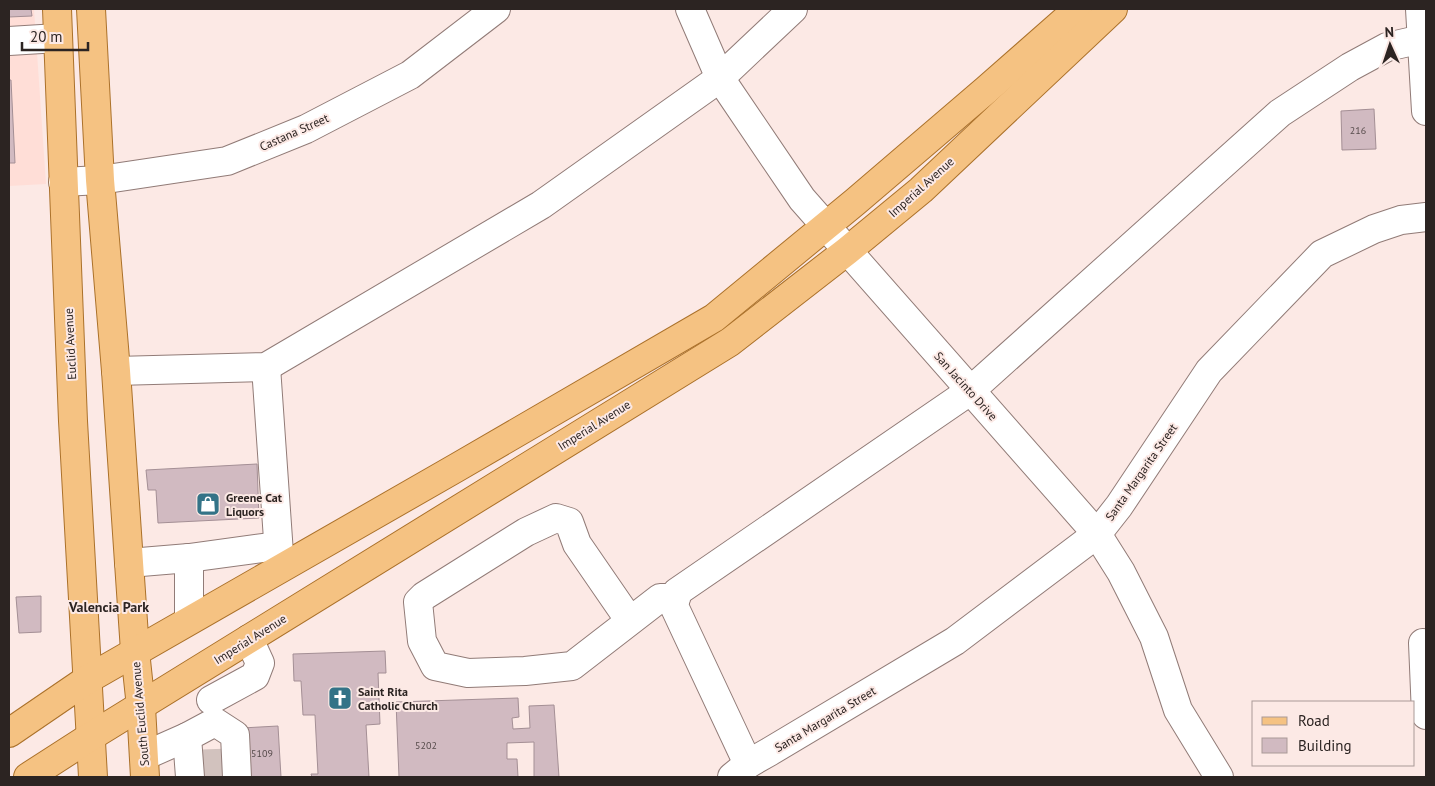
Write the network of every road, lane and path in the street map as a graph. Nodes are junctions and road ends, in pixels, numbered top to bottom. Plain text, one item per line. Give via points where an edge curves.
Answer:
1 (57, 9) edge
2 (91, 9) edge
3 (496, 9) edge
4 (690, 9) edge
5 (793, 9) edge
6 (1078, 9) edge
7 (1113, 9) edge
8 (1420, 9) edge
9 (58, 38) junction
10 (1422, 39) junction
11 (9, 41) edge
12 (720, 78) junction
13 (1426, 111) edge
14 (100, 180) junction
15 (63, 182) junction
16 (1426, 217) edge
17 (826, 226) junction
18 (847, 251) junction
19 (266, 367) junction
20 (116, 371) junction
21 (970, 390) junction
22 (1097, 534) junction
23 (279, 557) junction
24 (189, 558) junction
25 (129, 563) junction
26 (676, 598) junction
27 (189, 620) junction
28 (630, 621) junction
29 (249, 639) junction
30 (1423, 644) dead end
31 (135, 651) junction
32 (205, 666) junction
33 (88, 679) junction
34 (141, 706) junction
35 (213, 711) junction
36 (1426, 715) edge
37 (9, 733) edge
38 (90, 737) junction
39 (188, 737) junction
40 (216, 749) tunnel mouth
41 (144, 767) edge
42 (740, 770) edge
43 (28, 777) edge
44 (93, 777) edge
45 (190, 777) edge
46 (237, 777) edge
47 (1219, 777) edge

1 - 9 main road, Euclid Avenue
2 - 14 main road
3 - 14 street, Castana Street via 410,75 306,130 227,161
4 - 12 street, San Jacinto Drive
5 - 12 street
6 - 17 main road
7 - 18 main road, Imperial Avenue via 921,190
8 - 10 street
9 - 11 street
9 - 15 main road, Euclid Avenue
10 - 13 street
10 - 21 street via 1388,47 1350,67 1280,113
12 - 17 street, San Jacinto Drive via 802,199
12 - 19 street via 541,205
14 - 15 street, Castana Street
14 - 20 main road
15 - 33 main road, Euclid Avenue
16 - 22 street, Santa Margarita Street via 1401,220 1374,229 1322,254 1209,371
17 - 18 street, San Jacinto Drive
17 - 23 main road via 714,318
18 - 21 street, San Jacinto Drive
18 - 29 main road, Imperial Avenue via 730,342
19 - 20 street
19 - 23 street
20 - 25 main road
21 - 22 street, San Jacinto Drive
21 - 26 street via 677,592
22 - 42 street, Santa Margarita Street via 955,640
22 - 47 street, San Jacinto Drive via 1121,572 1154,637 1178,710
23 - 24 street
23 - 27 main road
24 - 25 street
24 - 27 street
25 - 31 main road
26 - 28 street via 660,598
26 - 42 street via 674,606
27 - 31 main road
28 - 28 street via 572,666 468,673 435,666 422,641 418,602 526,532 556,518 569,522 577,544
29 - 32 main road, Imperial Avenue
29 - 35 street via 260,663 255,676
30 - 36 street
31 - 33 main road
31 - 34 main road, South Euclid Avenue
32 - 34 main road, Imperial Avenue
32 - 35 street
33 - 37 main road
33 - 38 main road
34 - 38 main road, Imperial Avenue
34 - 41 main road, South Euclid Avenue
35 - 39 street
35 - 40 street
35 - 46 street via 235,735
38 - 43 main road, Imperial Avenue
38 - 44 main road
39 - 41 street
39 - 45 street

